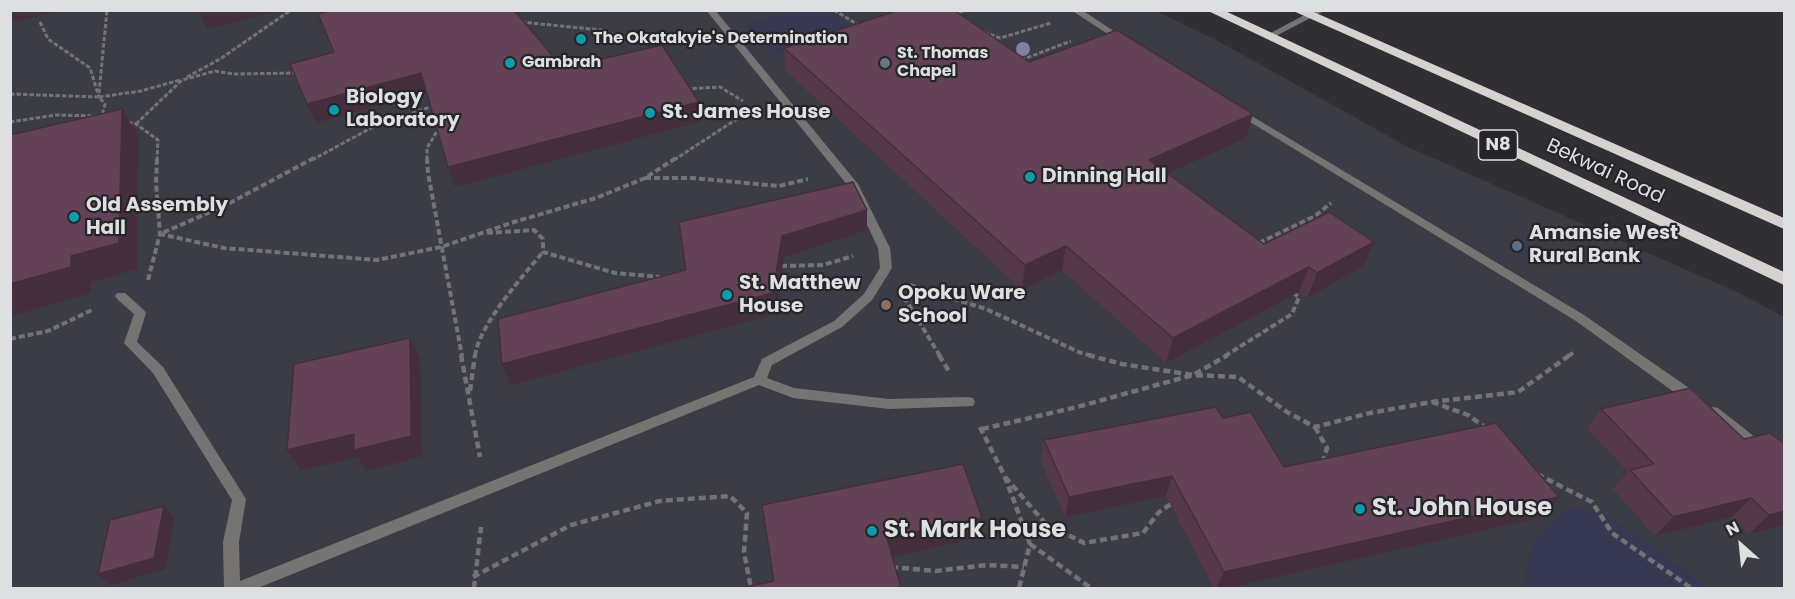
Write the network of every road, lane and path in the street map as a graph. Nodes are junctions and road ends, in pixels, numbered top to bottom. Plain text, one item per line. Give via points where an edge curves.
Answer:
1 (107, 10) edge
2 (291, 10) edge
3 (710, 10) edge
4 (834, 10) edge
5 (969, 10) edge
6 (1212, 10) edge
7 (1077, 12) edge
8 (1310, 12) edge
9 (944, 15) edge
10 (515, 16) edge
11 (40, 22) dead end
12 (521, 22) junction
13 (865, 29) edge
14 (1105, 29) junction
15 (526, 30) edge
16 (978, 30) edge
17 (728, 32) junction
18 (1268, 37) junction
19 (1134, 47) edge
20 (1016, 62) edge
21 (303, 73) edge
22 (182, 80) junction
23 (684, 89) edge
24 (10, 94) edge
25 (99, 97) junction
26 (438, 104) edge
27 (1229, 105) edge
28 (102, 116) junction
29 (113, 118) edge
30 (443, 120) edge
31 (125, 121) dead end
32 (10, 122) edge
33 (136, 123) junction
34 (829, 155) junction
35 (1336, 170) junction
36 (645, 178) junction
37 (1785, 224) edge
38 (481, 233) junction
39 (160, 234) junction
40 (878, 235) junction
41 (441, 247) junction
42 (1252, 248) edge
43 (543, 252) junction
44 (775, 268) edge
45 (669, 277) edge
46 (1785, 279) edge
47 (906, 284) dead end
48 (1287, 288) edge
49 (122, 296) junction
50 (1605, 336) junction
51 (10, 339) edge
52 (1193, 375) junction
53 (759, 380) junction
54 (469, 397) junction
55 (968, 402) dead end
56 (1432, 402) junction
57 (1315, 427) junction
58 (981, 429) dead end
59 (1495, 434) edge
60 (1315, 464) edge
61 (1785, 468) edge
62 (1534, 472) edge
63 (1005, 477) dead end
64 (486, 489) junction
65 (1184, 500) edge
66 (1030, 544) dead end
67 (1024, 567) dead end
68 (880, 569) edge
69 (473, 577) junction
70 (232, 588) edge
71 (242, 588) edge
72 (474, 588) edge
73 (751, 588) edge
74 (1091, 588) edge
75 (1691, 588) edge

1 - 25 path
2 - 22 path
3 - 17 street
4 - 13 path
5 - 9 path
6 - 18 highway, Bekwai Road / N8
7 - 14 street
7 - 16 path via 1000,38
8 - 18 street
8 - 37 highway, Bekwai Road / N8
10 - 12 path
11 - 25 path via 48,39 90,68
12 - 15 path
12 - 17 path via 601,30 631,40
14 - 19 street
14 - 20 path
17 - 34 street
18 - 46 highway, Bekwai Road / N8
21 - 22 path via 214,71
22 - 25 path
22 - 33 path
23 - 36 path via 720,87 754,108
24 - 25 path
25 - 28 path via 105,104
26 - 39 path via 373,127 226,205
27 - 35 street
28 - 29 path
28 - 32 path via 56,115
30 - 41 path via 427,148
31 - 33 path
33 - 39 path via 158,140
34 - 36 path via 808,179 779,186
34 - 40 street via 854,186
35 - 42 path via 1332,202 1315,216 1265,238
35 - 50 street
36 - 38 path via 596,198
38 - 41 path
38 - 43 path via 534,230 543,239
39 - 41 path via 224,248 376,260
39 - 49 path via 150,279
40 - 44 path via 862,253 823,265
40 - 53 street via 886,267 868,297 838,324 767,362
41 - 54 path
43 - 45 path via 596,270 640,278
43 - 54 path via 504,300 476,346
47 - 52 path via 986,309 1081,354
48 - 52 path via 1299,297 1292,314
49 - 51 path via 48,331
49 - 70 street via 141,313 130,343 158,370 240,499 231,542
50 - 56 path via 1556,363 1518,392
50 - 61 street
52 - 57 path via 1238,377
52 - 58 path
53 - 55 street via 794,393 889,404
53 - 64 street
54 - 64 path
56 - 57 path via 1370,412
56 - 59 path via 1468,415
57 - 60 path via 1328,448 1324,460
62 - 75 path via 1593,502 1612,533
63 - 65 path via 1046,524 1084,543 1143,532 1159,512
64 - 69 path
64 - 71 street
66 - 74 path
67 - 68 path
69 - 72 path
69 - 73 path via 571,525 660,501 730,496 747,513 744,552

